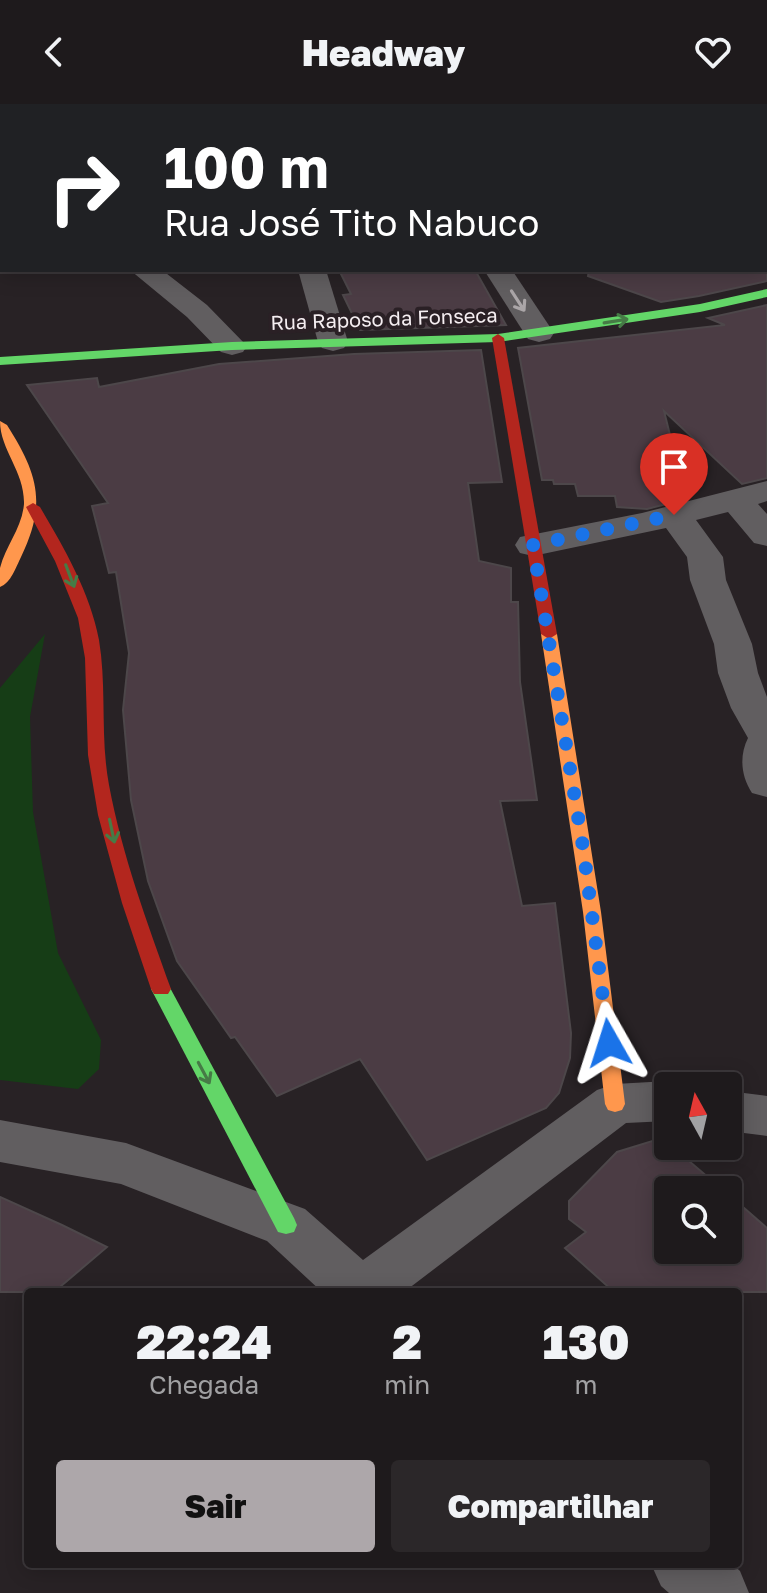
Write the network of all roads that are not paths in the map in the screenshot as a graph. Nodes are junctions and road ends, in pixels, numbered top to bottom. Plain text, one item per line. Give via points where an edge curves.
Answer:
1 (147, 272) edge
2 (313, 272) edge
3 (499, 272) edge
4 (767, 293) edge
5 (539, 333) junction
6 (498, 338) junction
7 (333, 342) junction
8 (232, 346) junction
9 (0, 361) edge
10 (0, 425) edge
11 (751, 495) edge
12 (33, 507) junction
13 (674, 515) junction
14 (767, 535) edge
15 (533, 545) junction
16 (0, 582) edge
17 (767, 738) edge
18 (767, 783) edge
19 (654, 1102) edge
20 (615, 1104) junction
21 (742, 1113) edge
22 (767, 1116) edge
23 (0, 1141) edge
24 (286, 1225) junction
25 (357, 1288) edge
26 (367, 1288) edge
27 (688, 1568) edge
28 (717, 1593) edge

1 - 8 street
2 - 7 street
3 -> 5 street
5 -> 4 street, Rua Raposo da Fonseca
5 - 6 street, Rua Raposo da Fonseca
6 - 7 street, Rua Raposo da Fonseca
6 - 15 street
7 - 8 street, Rua Raposo da Fonseca
8 - 9 street, Rua Raposo da Fonseca
10 - 12 street via 14,444
11 - 13 street
11 - 14 street
12 - 16 street
12 -> 24 street via 62,556 80,602 93,655 96,755 123,882 138,926 164,999
13 - 15 street
13 - 17 street via 705,557 738,673
15 - 20 street via 601,968
17 - 18 street via 762,755
19 - 20 street
20 - 26 street
21 - 22 street
23 - 24 street via 126,1164
24 - 25 street
27 - 28 street

